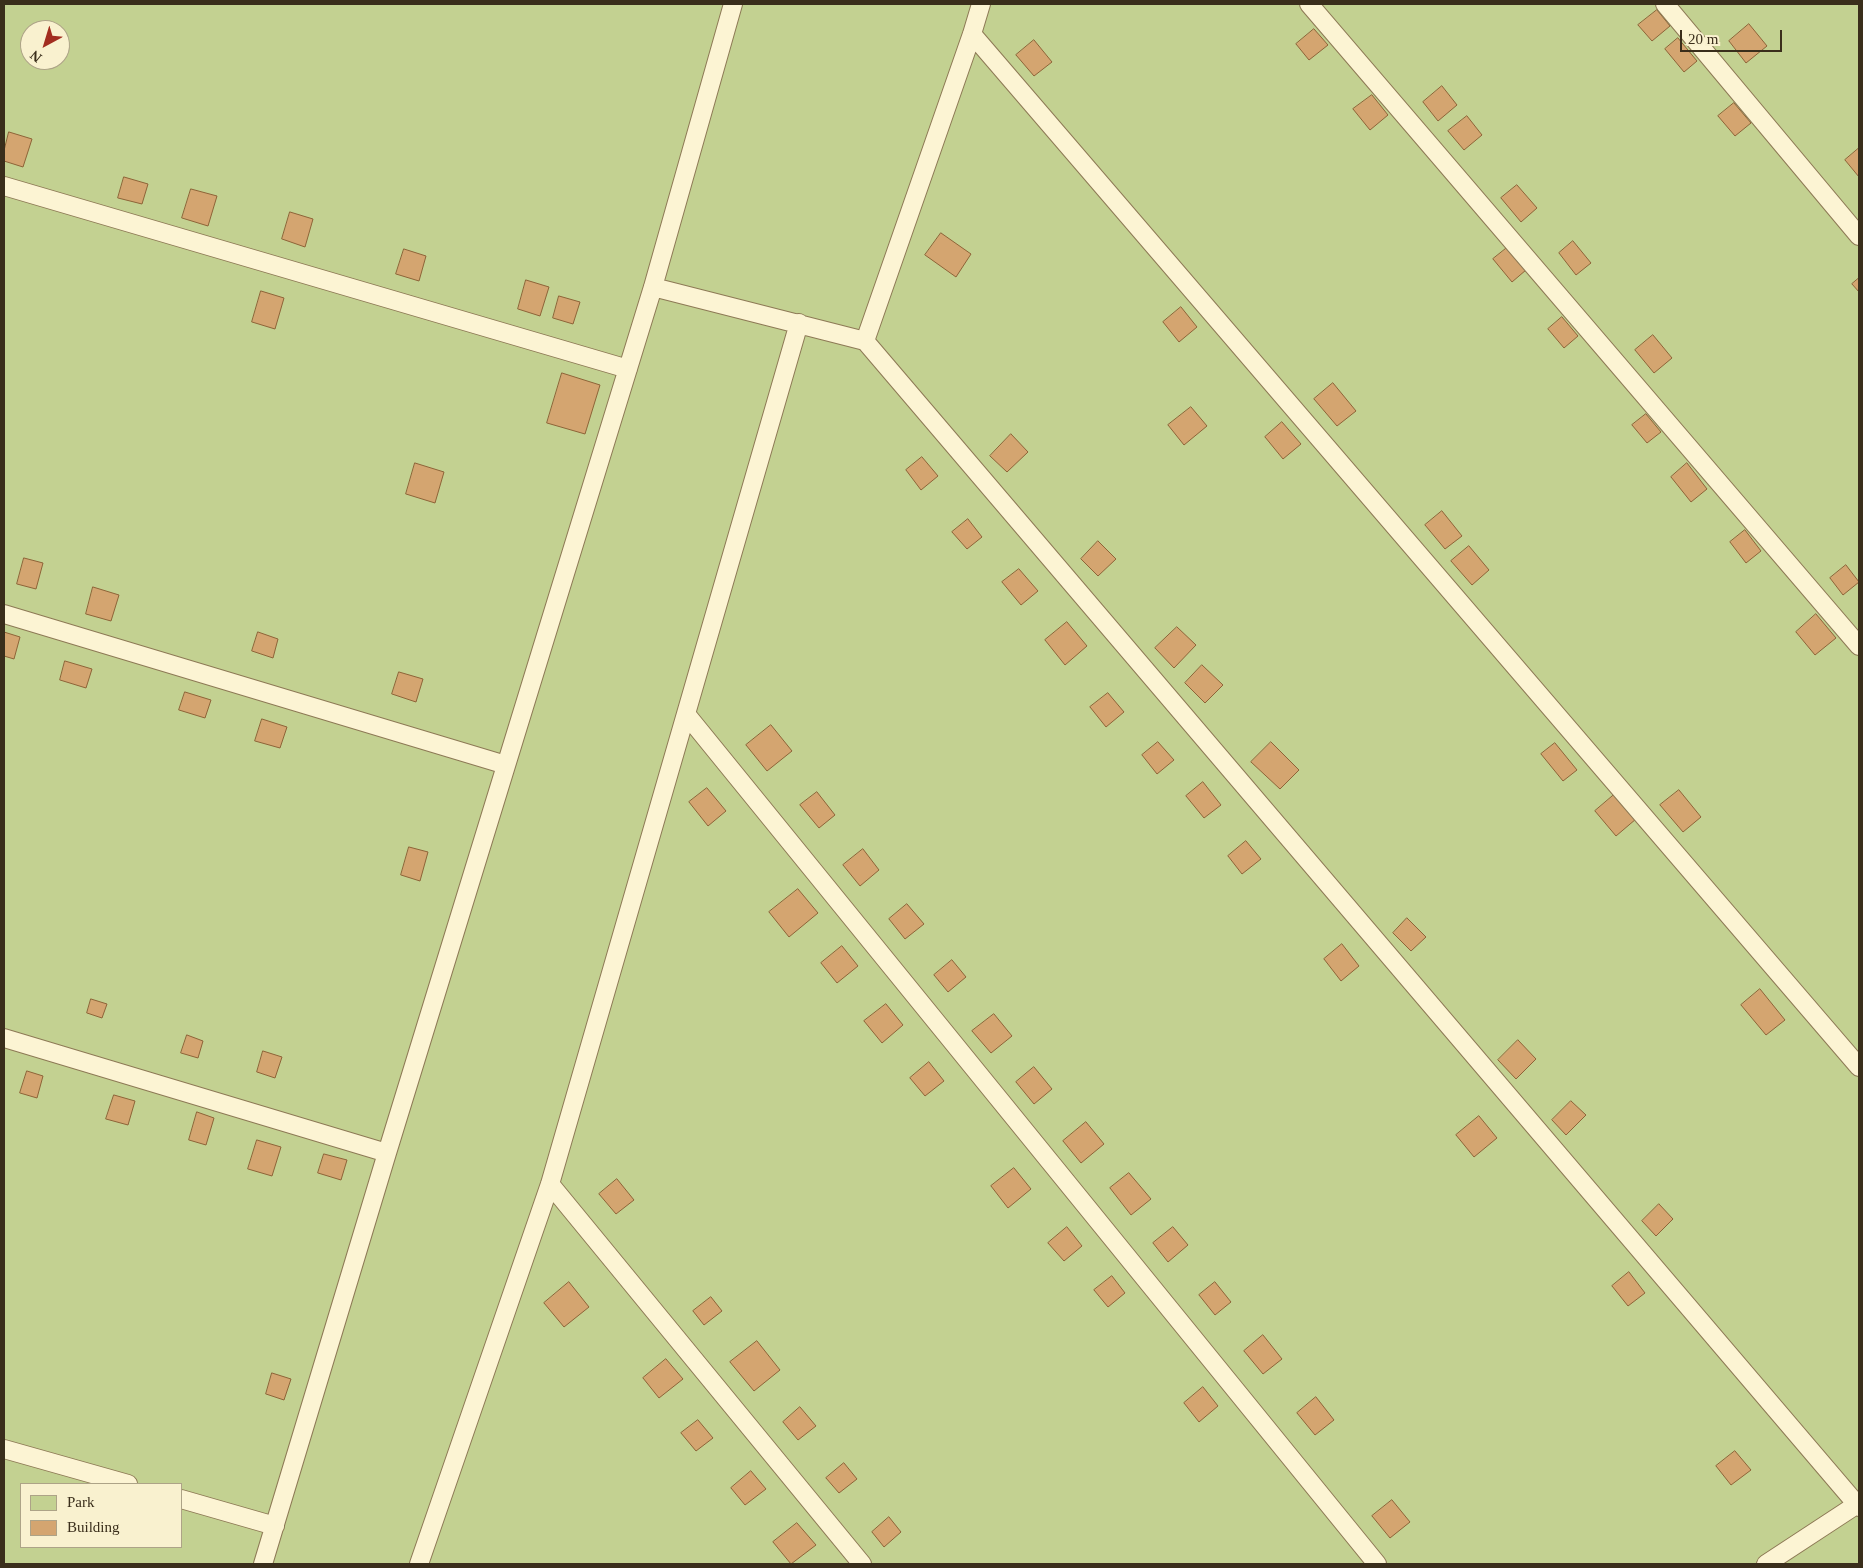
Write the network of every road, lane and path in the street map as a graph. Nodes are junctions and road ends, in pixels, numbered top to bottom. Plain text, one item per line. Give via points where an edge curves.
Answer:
1 (733, 4) edge
2 (980, 4) edge
3 (1309, 4) edge
4 (1664, 4) edge
5 (972, 34) junction
6 (4, 186) edge
7 (1859, 236) edge
8 (653, 287) junction
9 (799, 323) junction
10 (865, 341) junction
11 (628, 369) junction
12 (4, 614) edge
13 (1859, 646) edge
14 (686, 714) junction
15 (506, 765) junction
16 (4, 1038) edge
17 (1859, 1067) edge
18 (386, 1153) junction
19 (550, 1184) junction
20 (4, 1449) edge
21 (124, 1483) edge
22 (182, 1499) edge
23 (1859, 1505) edge
24 (274, 1526) junction
25 (263, 1564) edge
26 (419, 1564) edge
27 (862, 1564) edge
28 (1377, 1564) edge
29 (1766, 1564) edge

1 - 8 lane
2 - 5 lane
3 - 13 lane
4 - 7 lane
5 - 10 lane
5 - 17 lane
6 - 11 lane
8 - 9 lane
8 - 11 lane
9 - 10 lane
9 - 14 lane
10 - 23 lane
11 - 15 lane
12 - 15 lane
14 - 19 lane
14 - 28 lane
15 - 18 lane
16 - 18 lane
18 - 24 lane
19 - 26 lane
19 - 27 lane
20 - 21 lane
22 - 24 lane
23 - 29 lane
24 - 25 lane

